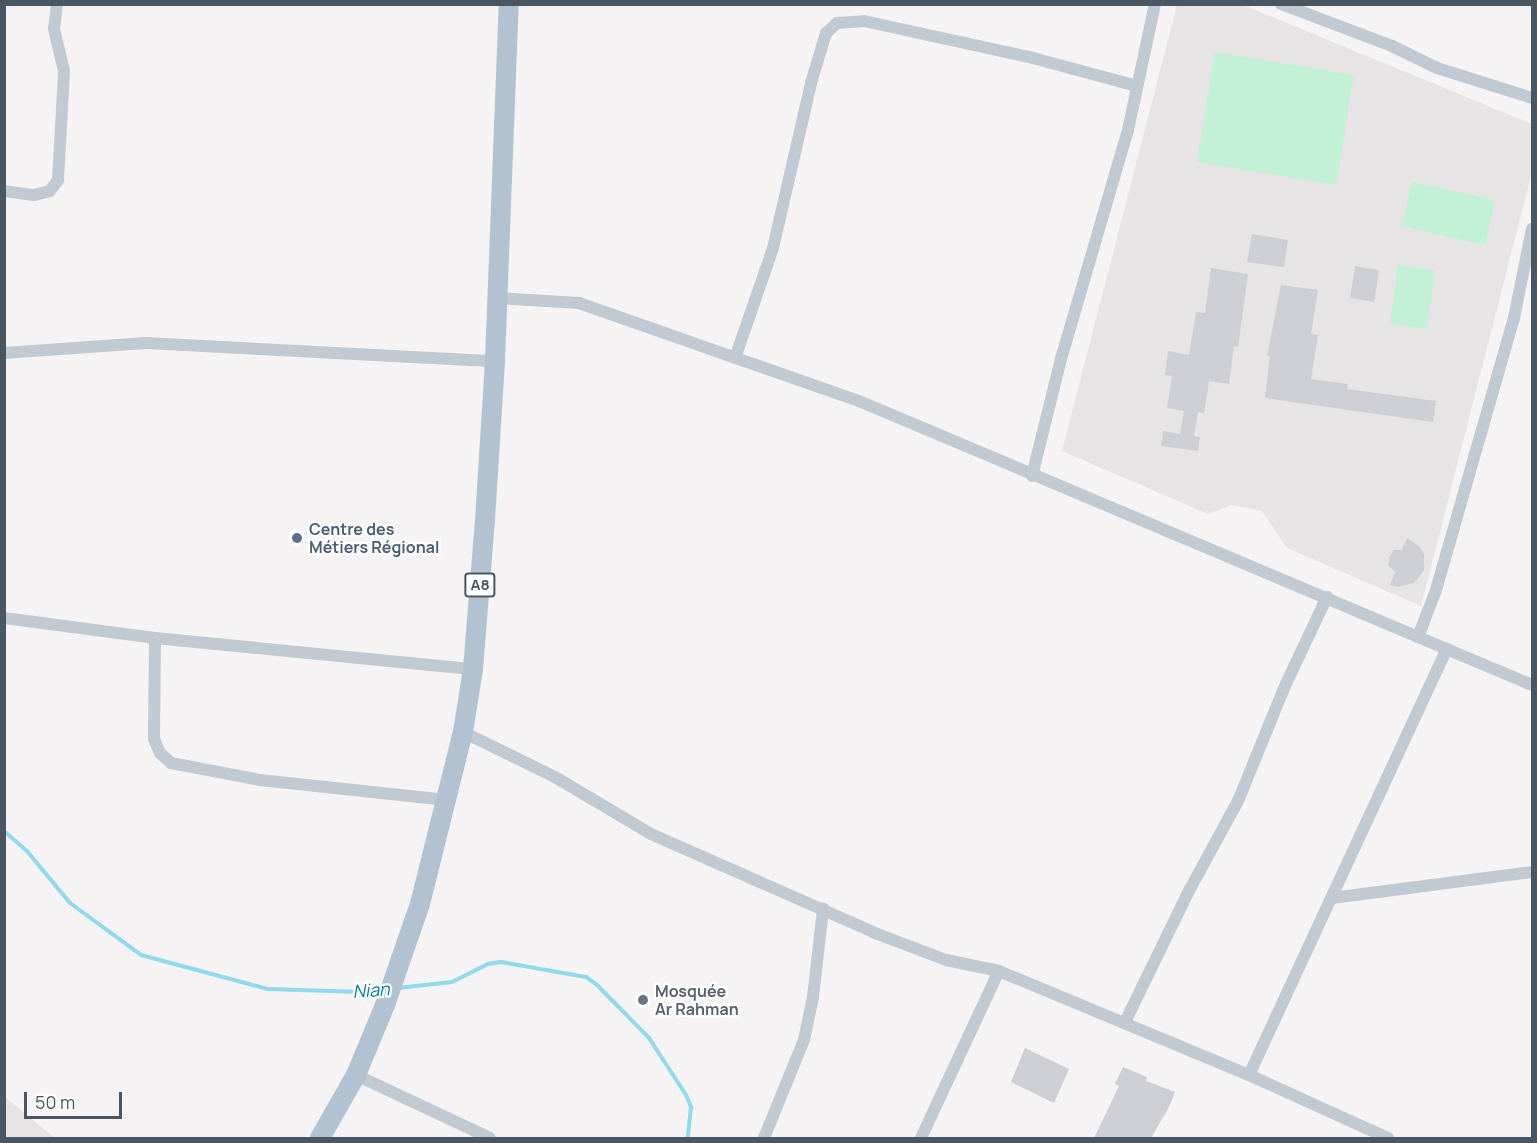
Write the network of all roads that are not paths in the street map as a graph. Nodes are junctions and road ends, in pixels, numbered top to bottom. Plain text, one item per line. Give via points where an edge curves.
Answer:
1 (57, 4) edge
2 (509, 4) edge
3 (1155, 4) edge
4 (1281, 4) edge
5 (1137, 86) junction
6 (1533, 98) edge
7 (4, 191) edge
8 (1533, 229) edge
9 (496, 298) junction
10 (4, 353) edge
11 (735, 358) junction
12 (495, 361) junction
13 (1032, 476) junction
14 (1327, 597) junction
15 (4, 618) edge
16 (1418, 637) junction
17 (155, 638) junction
18 (1448, 649) junction
19 (473, 669) junction
20 (1533, 685) edge
21 (463, 732) junction
22 (447, 800) junction
23 (1533, 872) edge
24 (1332, 898) junction
25 (824, 909) junction
26 (999, 971) junction
27 (1125, 1022) junction
28 (356, 1075) junction
29 (1249, 1075) junction
30 (320, 1138) edge
31 (490, 1138) edge
32 (764, 1138) edge
33 (921, 1138) edge
34 (1388, 1138) edge

1 - 7 street via 54,29 64,71 58,180 50,190 34,195
2 - 9 main road, A8
3 - 5 street
4 - 6 street via 1392,46 1437,68
5 - 11 street via 1033,58 864,21 837,23 826,33 773,248
5 - 13 street
8 - 16 street via 1514,318 1436,590
9 - 11 street via 579,303
9 - 12 main road, A8
10 - 12 street via 146,343
11 - 13 street via 859,401
12 - 19 main road, A8
13 - 14 street
14 - 16 street
14 - 27 street via 1284,687 1238,801
15 - 17 street
16 - 18 street
17 - 19 street
17 - 22 street via 154,739 160,753 171,763 260,780
18 - 20 street
18 - 24 street
19 - 21 main road, A8
21 - 22 main road, A8
21 - 25 street via 555,777 651,834
22 - 28 main road, A8 via 420,904
23 - 24 street
24 - 29 street
25 - 26 street via 946,960
25 - 32 street via 804,1040
26 - 27 street
26 - 33 street
27 - 29 street
28 - 30 main road, A8
28 - 31 street
29 - 34 street

